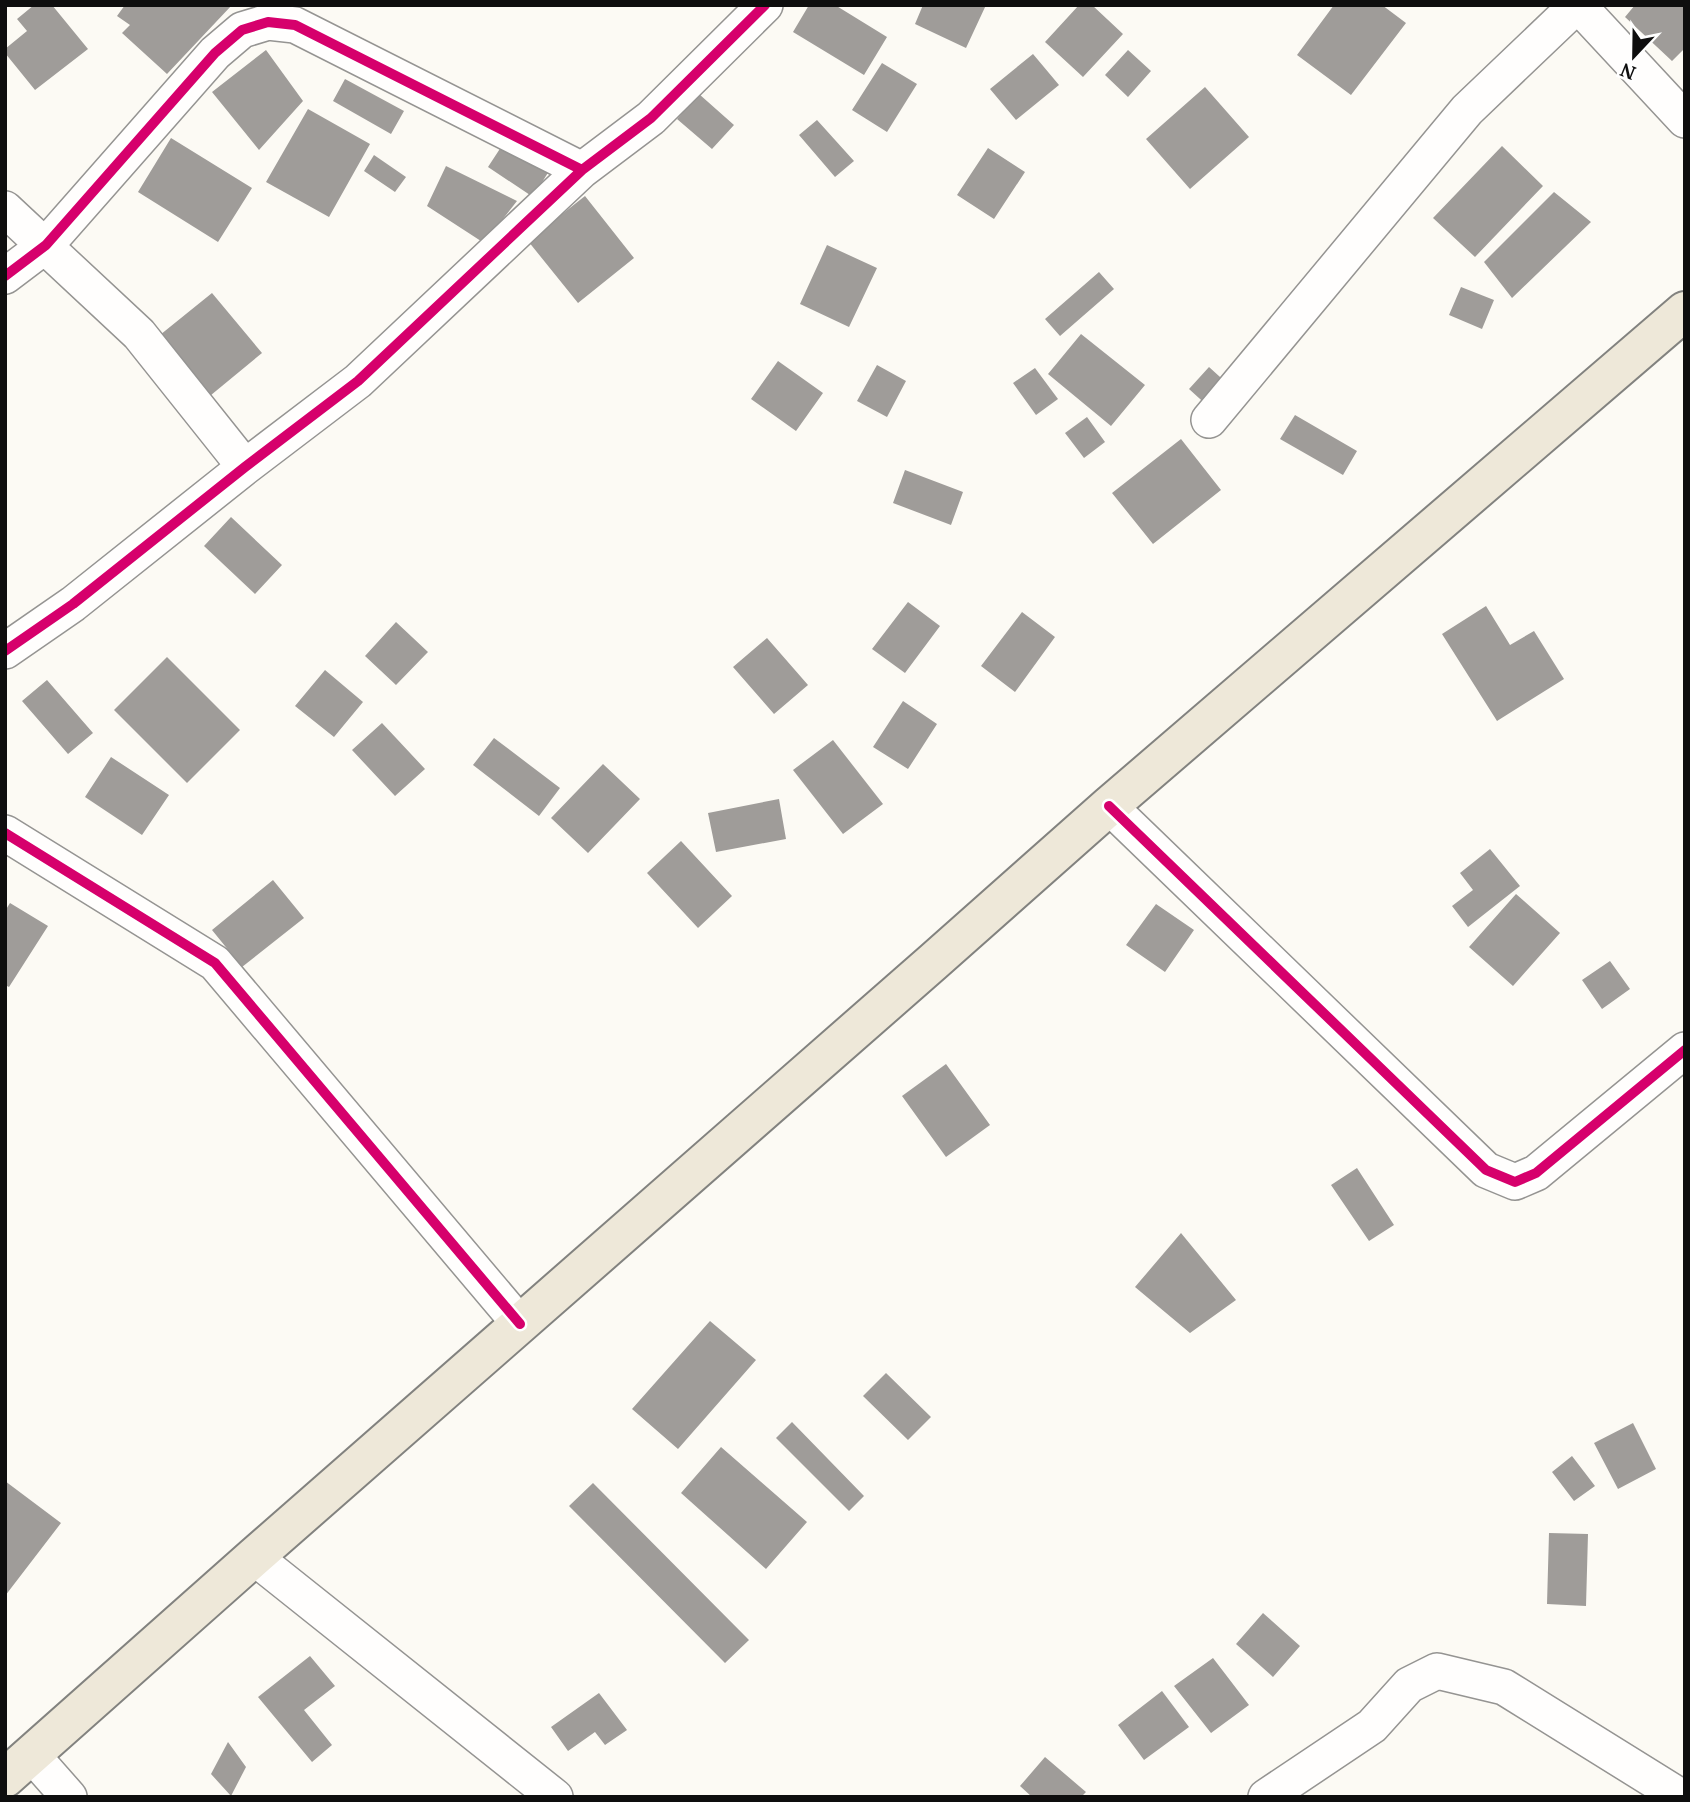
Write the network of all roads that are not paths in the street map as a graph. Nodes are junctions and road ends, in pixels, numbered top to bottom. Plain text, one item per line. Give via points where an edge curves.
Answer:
1 (765, 5) edge
2 (1578, 5) edge
3 (1685, 120) edge
4 (582, 170) junction
5 (5, 209) edge
6 (46, 245) junction
7 (5, 276) edge
8 (1685, 311) edge
9 (1209, 420) dead end
10 (245, 467) junction
11 (5, 651) edge
12 (1108, 806) junction
13 (5, 833) edge
14 (1685, 1050) edge
15 (520, 1324) junction
16 (254, 1557) junction
17 (18, 1766) edge
18 (69, 1797) edge
19 (555, 1797) edge
20 (1266, 1797) edge
21 (1681, 1797) edge

1 - 4 street via 651,118
2 - 3 street
2 - 9 street via 1467,110
4 - 6 street via 295,25 268,22 242,30 215,54
4 - 10 street via 358,381
5 - 6 street
6 - 7 street
6 - 10 street via 139,334
8 - 12 main road
10 - 11 street via 73,604
12 - 14 street via 1486,1170 1515,1182 1536,1173
12 - 15 main road
13 - 15 street via 215,963
15 - 16 main road
16 - 17 main road
16 - 19 street
17 - 18 street
20 - 21 street via 1372,1726 1409,1685 1437,1671 1504,1687

